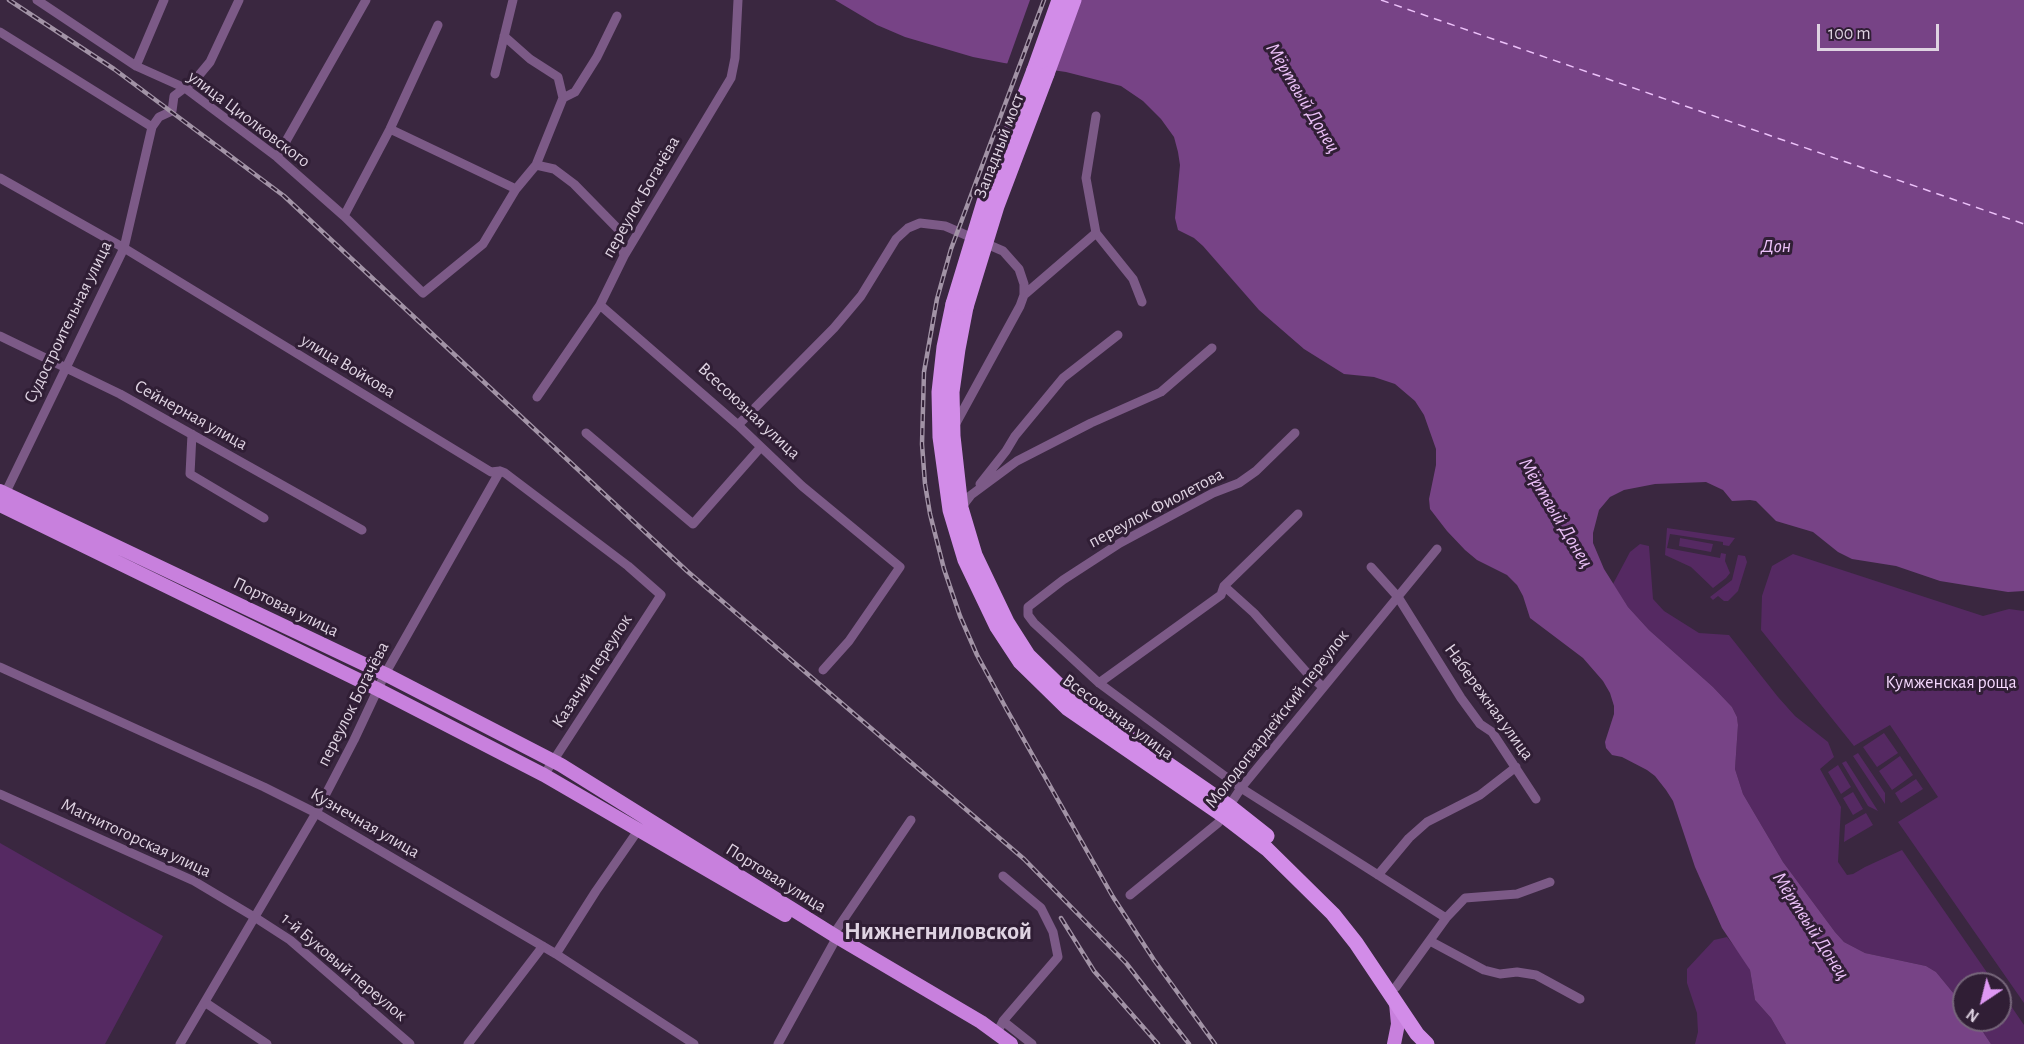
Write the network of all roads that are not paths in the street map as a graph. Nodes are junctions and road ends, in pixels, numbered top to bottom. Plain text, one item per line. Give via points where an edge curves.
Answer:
1 (37, 0) edge
2 (164, 0) edge
3 (239, 0) edge
4 (366, 0) edge
5 (513, 0) edge
6 (738, 0) edge
7 (1059, 0) edge
8 (1074, 0) edge
9 (616, 16) dead end
10 (438, 25) dead end
11 (0, 32) edge
12 (504, 36) junction
13 (136, 66) junction
14 (495, 74) dead end
15 (184, 87) junction
16 (563, 98) junction
17 (1096, 116) dead end
18 (152, 128) junction
19 (390, 129) junction
20 (277, 157) junction
21 (536, 165) junction
22 (0, 178) edge
23 (516, 189) junction
24 (344, 216) junction
25 (1096, 233) junction
26 (124, 248) junction
27 (624, 256) junction
28 (1024, 295) junction
29 (1142, 302) dead end
30 (600, 305) junction
31 (960, 306) junction
32 (1118, 335) dead end
33 (0, 336) edge
34 (1212, 348) dead end
35 (65, 368) junction
36 (537, 397) dead end
37 (948, 421) junction
38 (738, 425) junction
39 (586, 433) dead end
40 (1295, 433) dead end
41 (192, 434) junction
42 (760, 448) junction
43 (500, 471) junction
44 (971, 495) junction
45 (1, 499) edge
46 (961, 508) junction
47 (1298, 514) dead end
48 (264, 518) dead end
49 (362, 530) dead end
50 (1437, 549) dead end
51 (1371, 567) dead end
52 (1224, 586) junction
53 (1398, 597) junction
54 (658, 599) joint
55 (0, 667) edge
56 (823, 670) dead end
57 (385, 675) junction
58 (1100, 683) junction
59 (1323, 687) junction
60 (377, 689) junction
61 (553, 761) junction
62 (1516, 766) junction
63 (544, 775) junction
64 (1241, 788) junction
65 (0, 794) edge
66 (1536, 799) dead end
67 (1227, 811) junction
68 (316, 813) junction
69 (911, 820) dead end
70 (639, 829) junction
71 (1378, 875) junction
72 (1003, 876) dead end
73 (1550, 882) dead end
74 (1130, 895) dead end
75 (256, 918) junction
76 (1446, 918) junction
77 (834, 939) junction
78 (1430, 941) junction
79 (543, 946) junction
80 (556, 954) junction
81 (1396, 987) junction
82 (1580, 999) dead end
83 (206, 1003) junction
84 (1396, 1003) junction
85 (1419, 1034) edge
86 (997, 1037) edge
87 (180, 1044) edge
88 (267, 1044) edge
89 (410, 1044) edge
90 (468, 1044) edge
91 (694, 1044) edge
92 (778, 1044) edge
93 (1011, 1044) edge
94 (1032, 1044) edge
95 (1395, 1044) edge

1 - 13 street, улица Циолковского
2 - 13 street
3 - 15 street via 210,62
4 - 20 street
5 - 12 street
6 - 27 street, переулок Богачёва via 731,78
7 - 31 highway, Западный мост, bridge via 967,252
8 - 31 highway, Западный мост, bridge
9 - 16 street via 575,92
10 - 19 street
11 - 18 street
12 - 14 street
12 - 16 street via 558,77
13 - 15 street, улица Циолковского
15 - 18 street via 174,96 172,111 159,117
15 - 20 street, улица Циолковского
16 - 21 street
17 - 25 street via 1086,178
18 - 26 street, Судостроительная улица
19 - 23 street
19 - 24 street
20 - 24 street, улица Циолковского
21 - 23 street
21 - 27 street via 554,169 574,184 619,230
22 - 26 street, улица Войкова
23 - 24 street, улица Циолковского via 483,244 423,293
25 - 28 street
25 - 29 street via 1133,279
26 - 35 street, Судостроительная улица
26 - 43 street, улица Войкова via 491,472
27 - 30 street, переулок Богачёва
28 - 37 street
28 - 38 street via 1019,269 1003,251 945,226 921,223 908,228 896,239 861,296 834,328
30 - 36 street, переулок Богачёва
30 - 38 street, Всесоюзная улица
31 - 37 highway, Всесоюзная улица via 944,347 939,392
32 - 44 street via 1063,378
33 - 35 street, Сейнерная улица
34 - 44 street via 1161,392 1017,461
35 - 41 street, Сейнерная улица
35 - 45 street, Судостроительная улица
37 - 46 highway, Всесоюзная улица
37 - 67 highway, Всесоюзная улица via 940,437 950,510 965,560 1020,662 1067,708
38 - 42 street, Всесоюзная улица
39 - 42 street via 693,524
40 - 58 street, переулок Фиолетова via 1239,483 1119,543 1028,607 1034,623
41 - 48 street via 190,474
41 - 49 street, Сейнерная улица
42 - 56 street, Всесоюзная улица via 900,567 849,641
43 - 54 street, улица Войкова via 628,566 661,595
43 - 57 street, переулок Богачёва
44 - 46 street
45 - 57 main road, Портовая улица
45 - 60 main road, Портовая улица
46 - 67 highway, Всесоюзная улица via 979,565 1028,655 1072,698
47 - 52 street
50 - 53 street, Молодогвардейский переулок
51 - 53 street, Набережная улица
52 - 58 street via 1221,595
52 - 59 street
53 - 59 street, Молодогвардейский переулок
53 - 62 street, Набережная улица via 1461,698
54 - 61 street, Казачий переулок
55 - 68 street, Кузнечная улица
57 - 60 street, переулок Богачёва
57 - 61 main road, Портовая улица
58 - 64 street
59 - 64 street, Молодогвардейский переулок
60 - 63 main road, Портовая улица
60 - 68 street, переулок Богачёва
61 - 63 street
61 - 77 main road, Портовая улица
62 - 66 street, Набережная улица
62 - 71 street via 1480,795 1427,822
63 - 70 main road, Портовая улица
64 - 67 street, Молодогвардейский переулок
64 - 71 street
65 - 75 street, Магнитогорская улица via 194,881
67 - 74 street, Молодогвардейский переулок via 1213,828
67 - 81 highway, Всесоюзная улица via 1273,842 1313,879 1347,917
67 - 84 highway, Всесоюзная улица via 1333,914
68 - 75 street, переулок Богачёва
68 - 79 street, Кузнечная улица
69 - 77 street
70 - 77 main road, Портовая улица
70 - 80 street
71 - 76 street
72 - 86 street via 1041,908 1053,932 1058,957
73 - 76 street via 1517,894 1465,898
75 - 83 street, переулок Богачёва
75 - 89 street, 1-й Буковый переулок via 290,940
76 - 78 street
77 - 86 main road, Портовая улица via 976,1028
77 - 92 street
78 - 81 street
78 - 82 street via 1484,970 1536,975
79 - 80 street, Кузнечная улица
79 - 90 street
80 - 91 street, Кузнечная улица
81 - 85 highway, Всесоюзная улица
83 - 87 street, переулок Богачёва
83 - 88 street
84 - 85 highway, Всесоюзная улица
84 - 95 main road
85 - 95 main road
86 - 93 main road, Портовая улица
86 - 94 street

